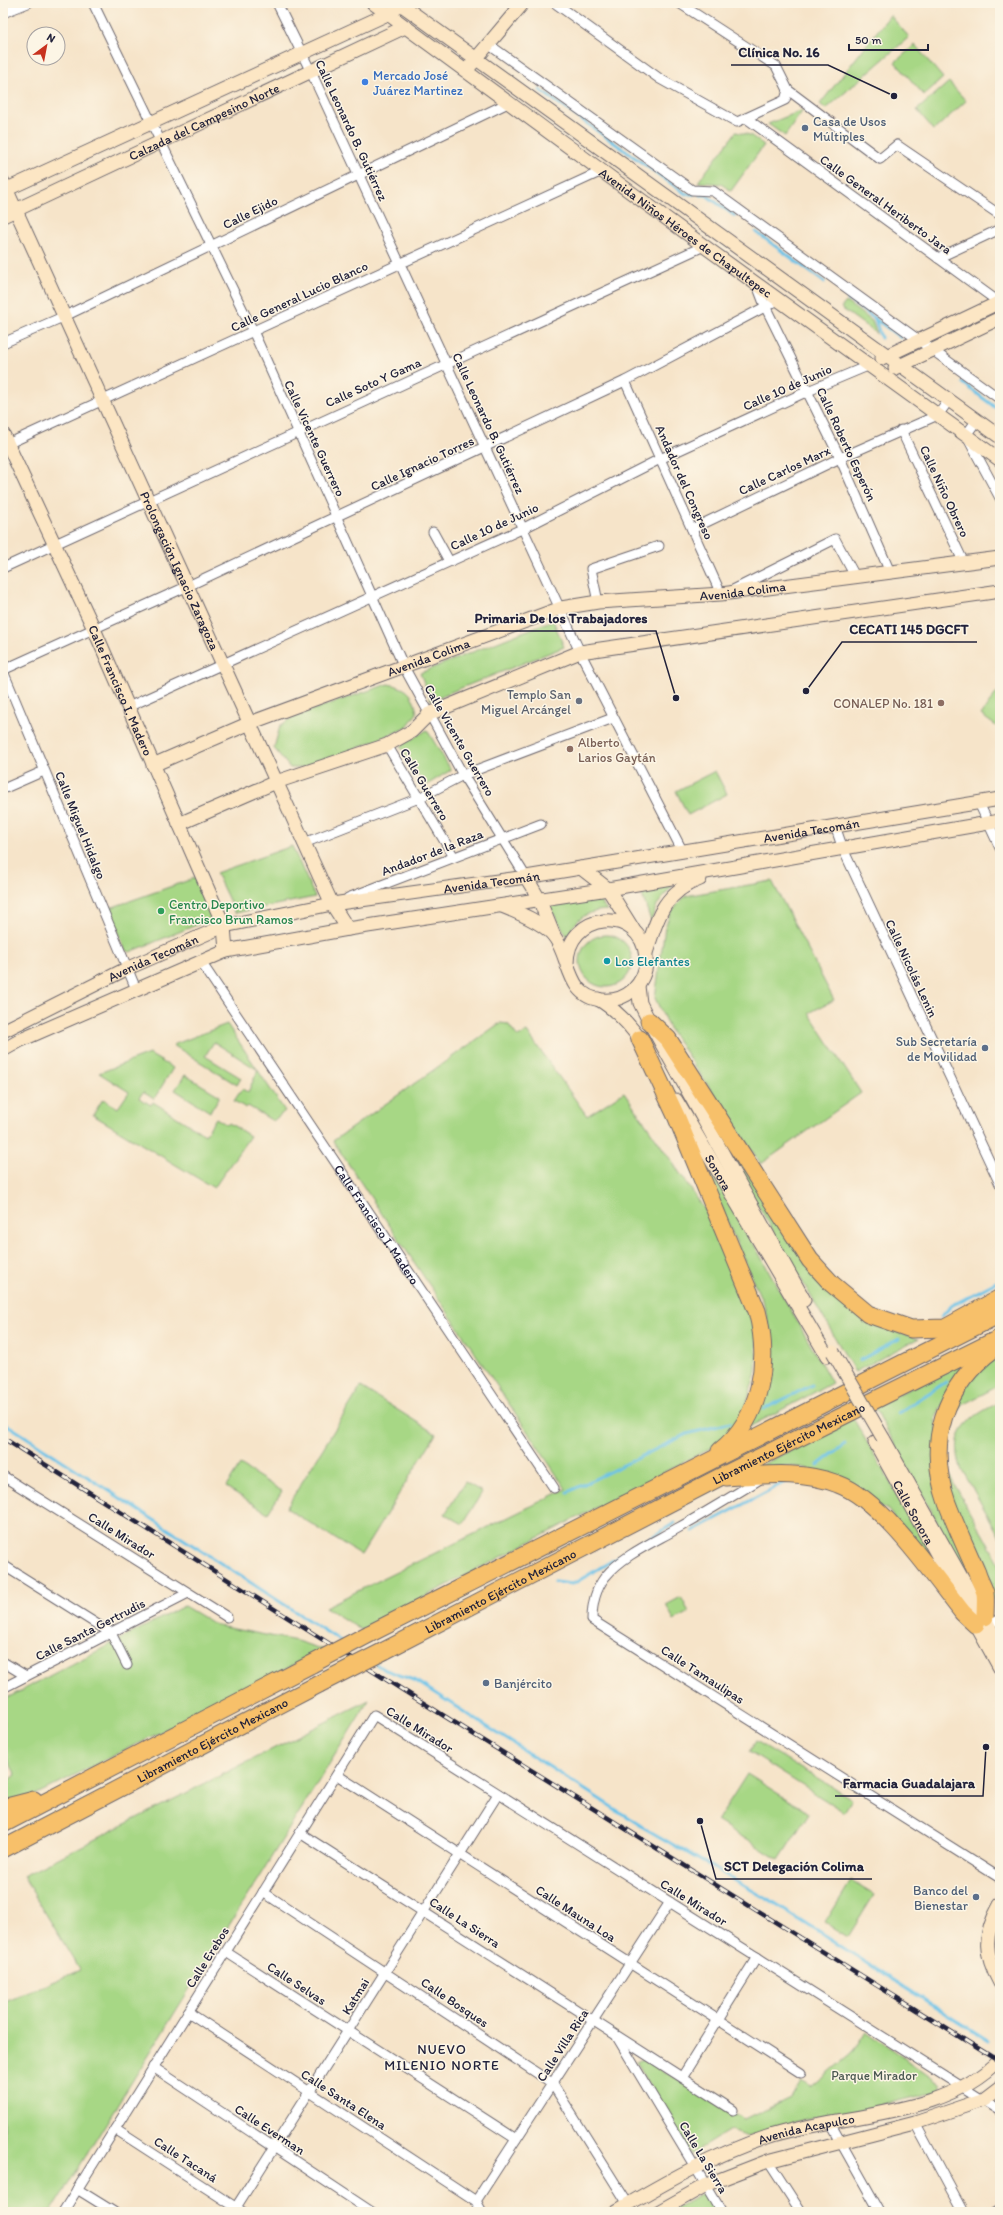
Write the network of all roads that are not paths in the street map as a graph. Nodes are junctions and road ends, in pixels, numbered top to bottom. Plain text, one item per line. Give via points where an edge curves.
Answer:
1 (28, 3) edge
2 (93, 3) edge
3 (277, 3) edge
4 (373, 3) edge
5 (523, 3) edge
6 (555, 3) edge
7 (679, 3) edge
8 (401, 4) edge
9 (3, 13) edge
10 (388, 14) junction
11 (405, 27) junction
12 (488, 44) junction
13 (302, 54) junction
14 (475, 60) junction
15 (311, 72) junction
16 (465, 72) junction
17 (225, 89) junction
18 (788, 90) junction
19 (508, 103) junction
20 (190, 106) junction
21 (234, 108) junction
22 (746, 118) junction
23 (152, 123) junction
24 (198, 124) junction
25 (161, 142) junction
26 (602, 171) junction
27 (358, 175) junction
28 (4, 187) edge
29 (16, 209) junction
30 (1000, 215) edge
31 (3, 216) edge
32 (1000, 229) edge
33 (212, 245) junction
34 (704, 246) junction
35 (938, 258) junction
36 (400, 264) junction
37 (757, 285) junction
38 (778, 300) junction
39 (1000, 303) edge
40 (765, 306) junction
41 (65, 316) junction
42 (1000, 318) edge
43 (253, 331) junction
44 (918, 340) junction
45 (3, 343) edge
46 (931, 349) junction
47 (888, 356) junction
48 (447, 363) junction
49 (870, 365) junction
50 (901, 365) junction
51 (883, 374) junction
52 (625, 381) junction
53 (808, 391) junction
54 (1000, 399) edge
55 (103, 400) junction
56 (949, 400) junction
57 (938, 415) junction
58 (977, 420) junction
59 (902, 430) junction
60 (297, 431) junction
61 (966, 435) junction
62 (1000, 437) edge
63 (4, 441) edge
64 (486, 447) junction
65 (840, 458) junction
66 (660, 459) junction
67 (1000, 460) edge
68 (1000, 498) edge
69 (149, 502) junction
70 (337, 516) junction
71 (524, 528) junction
72 (692, 529) junction
73 (433, 532) dead end
74 (55, 545) junction
75 (659, 546) dead end
76 (1000, 558) edge
77 (450, 561) junction
78 (964, 563) junction
79 (3, 568) edge
80 (890, 572) junction
81 (855, 576) junction
82 (188, 586) junction
83 (1000, 591) edge
84 (724, 594) junction
85 (371, 596) junction
86 (598, 602) junction
87 (561, 608) junction
88 (94, 630) junction
89 (580, 652) junction
90 (223, 665) junction
91 (404, 667) junction
92 (3, 670) edge
93 (128, 707) junction
94 (429, 714) junction
95 (613, 718) junction
96 (250, 723) junction
97 (387, 746) junction
98 (153, 765) junction
99 (44, 771) junction
100 (463, 776) junction
101 (276, 782) junction
102 (3, 789) edge
103 (418, 798) junction
104 (1000, 799) edge
105 (979, 803) junction
106 (994, 822) edge
107 (179, 824) junction
108 (541, 824) dead end
109 (835, 826) junction
110 (503, 839) junction
111 (304, 843) junction
112 (1000, 848) edge
113 (843, 849) junction
114 (683, 852) junction
115 (454, 857) junction
116 (734, 867) junction
117 (581, 868) junction
118 (526, 878) junction
119 (608, 889) junction
120 (539, 899) junction
121 (332, 904) junction
122 (502, 906) junction
123 (224, 926) junction
124 (348, 929) junction
125 (635, 932) junction
126 (554, 936) junction
127 (226, 951) junction
128 (646, 952) junction
129 (201, 962) junction
130 (567, 966) junction
131 (126, 969) junction
132 (638, 986) junction
133 (136, 989) junction
134 (598, 999) junction
135 (649, 1021) junction
136 (3, 1031) edge
137 (640, 1039) junction
138 (3, 1050) edge
139 (1000, 1184) edge
140 (1000, 1298) edge
141 (1000, 1314) edge
142 (944, 1328) junction
143 (1000, 1338) edge
144 (1000, 1344) edge
145 (830, 1354) junction
146 (879, 1375) junction
147 (700, 1466) junction
148 (766, 1475) junction
149 (3, 1476) edge
150 (720, 1477) junction
151 (554, 1488) dead end
152 (3, 1565) edge
153 (188, 1592) junction
154 (227, 1617) dead end
155 (986, 1623) edge
156 (111, 1633) junction
157 (1000, 1646) edge
158 (3, 1662) edge
159 (127, 1665) dead end
160 (1000, 1668) edge
161 (26, 1676) junction
162 (3, 1688) edge
163 (374, 1716) joint
164 (337, 1775) junction
165 (67, 1791) junction
166 (498, 1794) junction
167 (3, 1808) edge
168 (3, 1824) edge
169 (300, 1833) junction
170 (3, 1849) edge
171 (460, 1854) junction
172 (1000, 1878) edge
173 (263, 1892) junction
174 (670, 1902) junction
175 (1000, 1905) edge
176 (424, 1912) junction
177 (996, 1929) edge
178 (226, 1952) junction
179 (757, 1957) junction
180 (630, 1963) junction
181 (386, 1971) junction
182 (1000, 1983) edge
183 (188, 2012) junction
184 (593, 2020) junction
185 (718, 2020) junction
186 (348, 2031) junction
187 (615, 2034) junction
188 (1000, 2059) edge
189 (153, 2068) junction
190 (801, 2073) dead end
191 (682, 2077) junction
192 (552, 2082) junction
193 (1000, 2087) edge
194 (964, 2088) junction
195 (309, 2092) junction
196 (982, 2100) junction
197 (733, 2110) dead end
198 (1000, 2111) edge
199 (830, 2123) junction
200 (915, 2123) junction
201 (115, 2128) junction
202 (516, 2139) junction
203 (841, 2142) junction
204 (274, 2147) junction
205 (768, 2161) junction
206 (694, 2167) junction
207 (706, 2185) junction
208 (77, 2189) junction
209 (476, 2201) junction
210 (628, 2204) junction
211 (1000, 2209) edge
212 (237, 2210) edge
213 (62, 2212) edge
214 (114, 2212) edge
215 (372, 2212) edge
216 (482, 2212) edge
217 (615, 2212) edge
218 (658, 2212) edge
219 (722, 2212) edge
220 (801, 2212) edge
221 (880, 2212) edge
222 (963, 2212) edge
223 (995, 2212) edge

1 - 9 street
2 - 23 street, Calle Vicente Guerrero
3 - 13 street, Calle Leonardo B. Gutiérrez
4 - 10 street, Avenida Niños Héroes de Chapultepec
5 - 12 street
6 - 22 street via 660,79 737,122
7 - 18 street via 776,66
8 - 10 street, Calzada del Campesino Norte
8 - 14 street, Avenida Niños Héroes de Chapultepec
10 - 11 street, Avenida Niños Héroes de Chapultepec
10 - 13 street, Calzada del Campesino Norte
11 - 15 street, Calzada del Campesino Norte
11 - 16 street, Avenida Niños Héroes de Chapultepec
12 - 14 street
12 - 44 street via 692,190 713,191
13 - 15 street, Calle Leonardo B. Gutiérrez
13 - 17 street, Calzada del Campesino Norte
14 - 16 street
14 - 47 street, Avenida Niños Héroes de Chapultepec via 691,212
15 - 21 street, Calzada del Campesino Norte
15 - 27 street, Calle Leonardo B. Gutiérrez
16 - 19 street, Avenida Niños Héroes de Chapultepec
17 - 20 street, Calzada del Campesino Norte
17 - 21 street
18 - 22 street via 785,100
18 - 30 street via 880,159 897,145
19 - 26 street, Avenida Niños Héroes de Chapultepec
19 - 27 street, Calle Ejido
20 - 23 street, Calzada del Campesino Norte
20 - 24 street
21 - 24 street, Calzada del Campesino Norte
22 - 35 street, Calle General Heriberto Jara
23 - 25 street, Calle Vicente Guerrero
23 - 28 street, Calzada del Campesino Norte
24 - 25 street, Calzada del Campesino Norte
25 - 29 street, Calzada del Campesino Norte
25 - 33 street, Calle Vicente Guerrero
26 - 34 street, Avenida Niños Héroes de Chapultepec
26 - 36 street, Calle General Lucio Blanco
27 - 33 street, Calle Ejido
27 - 36 street, Calle Leonardo B. Gutiérrez
28 - 29 street, Prolongación Ignacio Zaragoza
29 - 31 street, Calzada del Campesino Norte
29 - 41 street, Prolongación Ignacio Zaragoza
32 - 35 street
33 - 41 street, Calle Ejido
33 - 43 street, Calle Vicente Guerrero
34 - 37 street, Avenida Niños Héroes de Chapultepec
34 - 48 street, Calle Soto Y Gama
35 - 39 street, Calle General Heriberto Jara
36 - 43 street, Calle General Lucio Blanco
36 - 48 street, Calle Leonardo B. Gutiérrez
37 - 38 street, Avenida Niños Héroes de Chapultepec
37 - 40 street, Calle Roberto Esperón
38 - 40 street, Calle Ignacio Torres
38 - 49 street, Avenida Niños Héroes de Chapultepec
39 - 44 street
40 - 52 street, Calle Ignacio Torres
40 - 53 street, Calle Roberto Esperón
41 - 45 street, Calle Ejido
41 - 55 street, Prolongación Ignacio Zaragoza
42 - 46 street
43 - 55 street, Calle General Lucio Blanco
43 - 60 street, Calle Vicente Guerrero
44 - 46 street
44 - 47 street
46 - 50 street
46 - 54 street
47 - 49 street
47 - 50 street, Avenida Niños Héroes de Chapultepec
48 - 60 street, Calle Soto Y Gama
48 - 64 street, Calle Leonardo B. Gutiérrez
49 - 51 street, Avenida Niños Héroes de Chapultepec
49 - 53 street, Calle 10 de Junio
50 - 51 street
50 - 56 street, Avenida Niños Héroes de Chapultepec
51 - 57 street, Avenida Niños Héroes de Chapultepec
52 - 64 street, Calle Ignacio Torres
52 - 66 street, Andador del Congreso
53 - 65 street, Calle Roberto Esperón
53 - 66 street, Calle 10 de Junio
55 - 63 street, Calle General Lucio Blanco
55 - 69 street, Prolongación Ignacio Zaragoza
56 - 57 street
56 - 58 street, Avenida Niños Héroes de Chapultepec
57 - 59 street, Calle Carlos Marx
57 - 61 street, Avenida Niños Héroes de Chapultepec
58 - 61 street
58 - 62 street, Avenida Niños Héroes de Chapultepec
59 - 65 street, Calle Carlos Marx
59 - 78 street, Calle Niño Obrero
60 - 69 street, Calle Soto Y Gama
60 - 70 street, Calle Vicente Guerrero
61 - 67 street, Avenida Niños Héroes de Chapultepec
61 - 68 street
63 - 74 street, Calle Francisco I. Madero
64 - 70 street, Calle Ignacio Torres
64 - 71 street, Calle Leonardo B. Gutiérrez
65 - 72 street, Calle Carlos Marx
65 - 80 street, Calle Roberto Esperón
66 - 71 street, Calle 10 de Junio
66 - 72 street, Andador del Congreso
69 - 74 street, Calle Soto Y Gama
69 - 82 street, Prolongación Ignacio Zaragoza
70 - 82 street, Calle Ignacio Torres
70 - 85 street, Calle Vicente Guerrero
71 - 77 street, Calle 10 de Junio
71 - 87 street, Calle Leonardo B. Gutiérrez
72 - 84 street, Andador del Congreso
73 - 77 street
74 - 79 street, Calle Soto Y Gama
74 - 88 street, Calle Francisco I. Madero
75 - 86 street via 591,570
76 - 78 street, Avenida Colima
77 - 85 street, Calle 10 de Junio
78 - 80 street, Avenida Colima
80 - 81 street, Avenida Colima
81 - 84 street, Avenida Colima
81 - 84 street via 835,539
82 - 88 street, Calle Ignacio Torres
82 - 90 street, Prolongación Ignacio Zaragoza
83 - 89 street
84 - 86 street, Avenida Colima
85 - 90 street, Calle 10 de Junio
85 - 91 street, Calle Vicente Guerrero
86 - 87 street, Avenida Colima
87 - 89 street, Calle Leonardo B. Gutiérrez
87 - 91 street, Avenida Colima
88 - 92 street, Calle Ignacio Torres
88 - 93 street, Calle Francisco I. Madero
89 - 94 street
89 - 95 street, Calle Leonardo B. Gutiérrez
90 - 93 street, Calle 10 de Junio
90 - 96 street, Prolongación Ignacio Zaragoza
91 - 94 street, Calle Vicente Guerrero
91 - 96 street, Avenida Colima
92 - 99 street, Calle Miguel Hidalgo
93 - 98 street, Calle Francisco I. Madero
94 - 97 street via 412,731
94 - 100 street, Calle Vicente Guerrero
95 - 100 street
95 - 114 street, Calle Leonardo B. Gutiérrez
96 - 98 street, Avenida Colima
96 - 101 street, Prolongación Ignacio Zaragoza
97 - 101 street
97 - 103 street, Calle Guerrero
98 - 107 street, Calle Francisco I. Madero
99 - 102 street
99 - 131 street, Calle Miguel Hidalgo
100 - 103 street
100 - 110 street, Calle Vicente Guerrero
101 - 107 street
101 - 111 street, Prolongación Ignacio Zaragoza
103 - 111 street
103 - 115 street, Calle Guerrero
104 - 105 street, Avenida Tecomán
105 - 106 street
105 - 109 street, Avenida Tecomán
106 - 112 street
106 - 113 street, Avenida Tecomán
107 - 123 street, Calle Francisco I. Madero
108 - 110 street, Andador de la Raza
109 - 113 street, Calle Nicolás Lenin
109 - 114 street, Avenida Tecomán
110 - 115 street, Andador de la Raza
110 - 118 street, Calle Vicente Guerrero
111 - 121 street, Prolongación Ignacio Zaragoza
113 - 116 street, Avenida Tecomán
113 - 139 street, Calle Nicolás Lenin
114 - 117 street, Avenida Tecomán
115 - 121 street, Andador de la Raza
116 - 119 street, Avenida Tecomán
116 - 128 street via 687,883 673,893 662,908
117 - 118 street, Avenida Tecomán
117 - 119 street
118 - 120 street, Sonora
118 - 121 street, Avenida Tecomán
119 - 120 street, Avenida Tecomán
119 - 125 street
120 - 122 street, Avenida Tecomán
120 - 126 street, Sonora
121 - 123 street, Avenida Tecomán
121 - 124 street, Prolongación Ignacio Zaragoza
122 - 124 street, Avenida Tecomán
122 - 126 street via 527,916
123 - 127 street, Calle Francisco I. Madero
123 - 131 street, Avenida Tecomán
124 - 127 street, Avenida Tecomán
125 - 128 street
125 - 130 street via 624,924 610,920 597,921 584,927 574,936 568,949
126 - 130 street, Sonora
127 - 129 street, Avenida Tecomán
128 - 132 street via 645,970
129 - 133 street, Avenida Tecomán
129 - 151 street, Calle Francisco I. Madero
130 - 134 street, Sonora via 570,977 577,987
131 - 133 street, Calle Miguel Hidalgo
131 - 136 street, Avenida Tecomán
132 - 134 street via 620,998
132 - 135 street, Sonora via 640,1002
133 - 138 street, Avenida Tecomán
134 - 137 street, Sonora via 613,1008
135 - 142 highway via 668,1039 810,1260 832,1284 868,1314 911,1329
135 - 145 street, Sonora
137 - 145 street, Sonora
137 - 147 highway via 686,1139 757,1311 762,1331 763,1370 747,1419 730,1443
140 - 142 highway
141 - 146 highway, Libramiento Ejército Mexicano
142 - 146 highway
143 - 150 highway, Libramiento Ejército Mexicano
144 - 155 highway via 970,1370 955,1389 945,1411 938,1450 938,1466 947,1503 985,1594
145 - 155 street, Calle Sonora
146 - 147 highway, Libramiento Ejército Mexicano
147 - 165 highway, Libramiento Ejército Mexicano, bridge
148 - 150 highway
148 - 155 highway via 797,1475 837,1483 861,1496 880,1512 963,1613
148 - 172 street, Calle Tamaulipas via 634,1553 611,1572 597,1589 592,1605 592,1620
149 - 153 street, Calle Mirador
150 - 170 highway, Libramiento Ejército Mexicano, bridge
152 - 156 street
153 - 154 street, Calle Mirador
153 - 156 street, Calle Santa Gertrudis
155 - 157 street, Calle Sonora
155 - 160 street, Calle Sonora
156 - 159 street
156 - 161 street, Calle Santa Gertrudis
158 - 161 street
161 - 162 street, Calle Santa Gertrudis
163 - 164 street, Calle Erebos
163 - 166 street, Calle Mirador
164 - 169 street, Calle Erebos
164 - 171 street, Calle Mauna Loa
165 - 167 highway
165 - 168 highway, Libramiento Ejército Mexicano
166 - 171 street, Katmai
166 - 174 street, Calle Mirador
169 - 173 street, Calle Erebos
169 - 176 street, Calle La Sierra
171 - 176 street, Katmai
171 - 180 street, Calle Mauna Loa
173 - 178 street, Calle Erebos
173 - 181 street, Calle Bosques
174 - 179 street, Calle Mirador
174 - 180 street, Calle Villa Rica
175 - 177 street
176 - 181 street, Katmai
176 - 184 street, Calle La Sierra
177 - 182 street via 986,1946
178 - 183 street, Calle Erebos
178 - 186 street, Calle Selvas
179 - 185 street
179 - 194 street, Calle Mirador
180 - 184 street, Calle Villa Rica
180 - 185 street, Calle Mauna Loa
181 - 186 street, Katmai
181 - 192 street, Calle Bosques
183 - 189 street, Calle Erebos
183 - 195 street, Calle Santa Elena
184 - 187 street, Calle La Sierra
184 - 192 street, Calle Villa Rica
185 - 190 street, Calle Mauna Loa
185 - 191 street
186 - 195 street, Katmai
186 - 202 street, Calle Selvas
187 - 191 street, Calle La Sierra
187 - 206 street, Calle La Sierra
188 - 194 street, Avenida Acapulco
189 - 201 street, Calle Erebos
189 - 204 street, Calle Everman
191 - 197 street, Calle La Sierra
192 - 202 street, Calle Villa Rica
192 - 210 street, Calle Bosques
193 - 196 street, Avenida Acapulco
194 - 196 street, Calle Mirador
194 - 199 street, Avenida Acapulco via 907,2107
195 - 204 street, Katmai
195 - 209 street, Calle Santa Elena
196 - 198 street, Calle Mirador
196 - 200 street, Avenida Acapulco
199 - 203 street
199 - 206 street, Avenida Acapulco via 768,2137
200 - 203 street, Avenida Acapulco
200 - 222 street
201 - 208 street, Calle Erebos
201 - 212 street, Calle Tacaná
202 - 209 street, Calle Villa Rica
203 - 205 street, Avenida Acapulco
203 - 221 street
204 - 212 street, Katmai
204 - 215 street, Calle Everman
205 - 207 street, Avenida Acapulco
205 - 220 street
206 - 207 street, Calle La Sierra
206 - 210 street, Avenida Acapulco
207 - 218 street, Avenida Acapulco
207 - 219 street, Calle La Sierra
208 - 213 street, Calle Erebos
208 - 214 street
209 - 216 street, Calle Santa Elena
210 - 217 street, Avenida Acapulco
211 - 223 street

